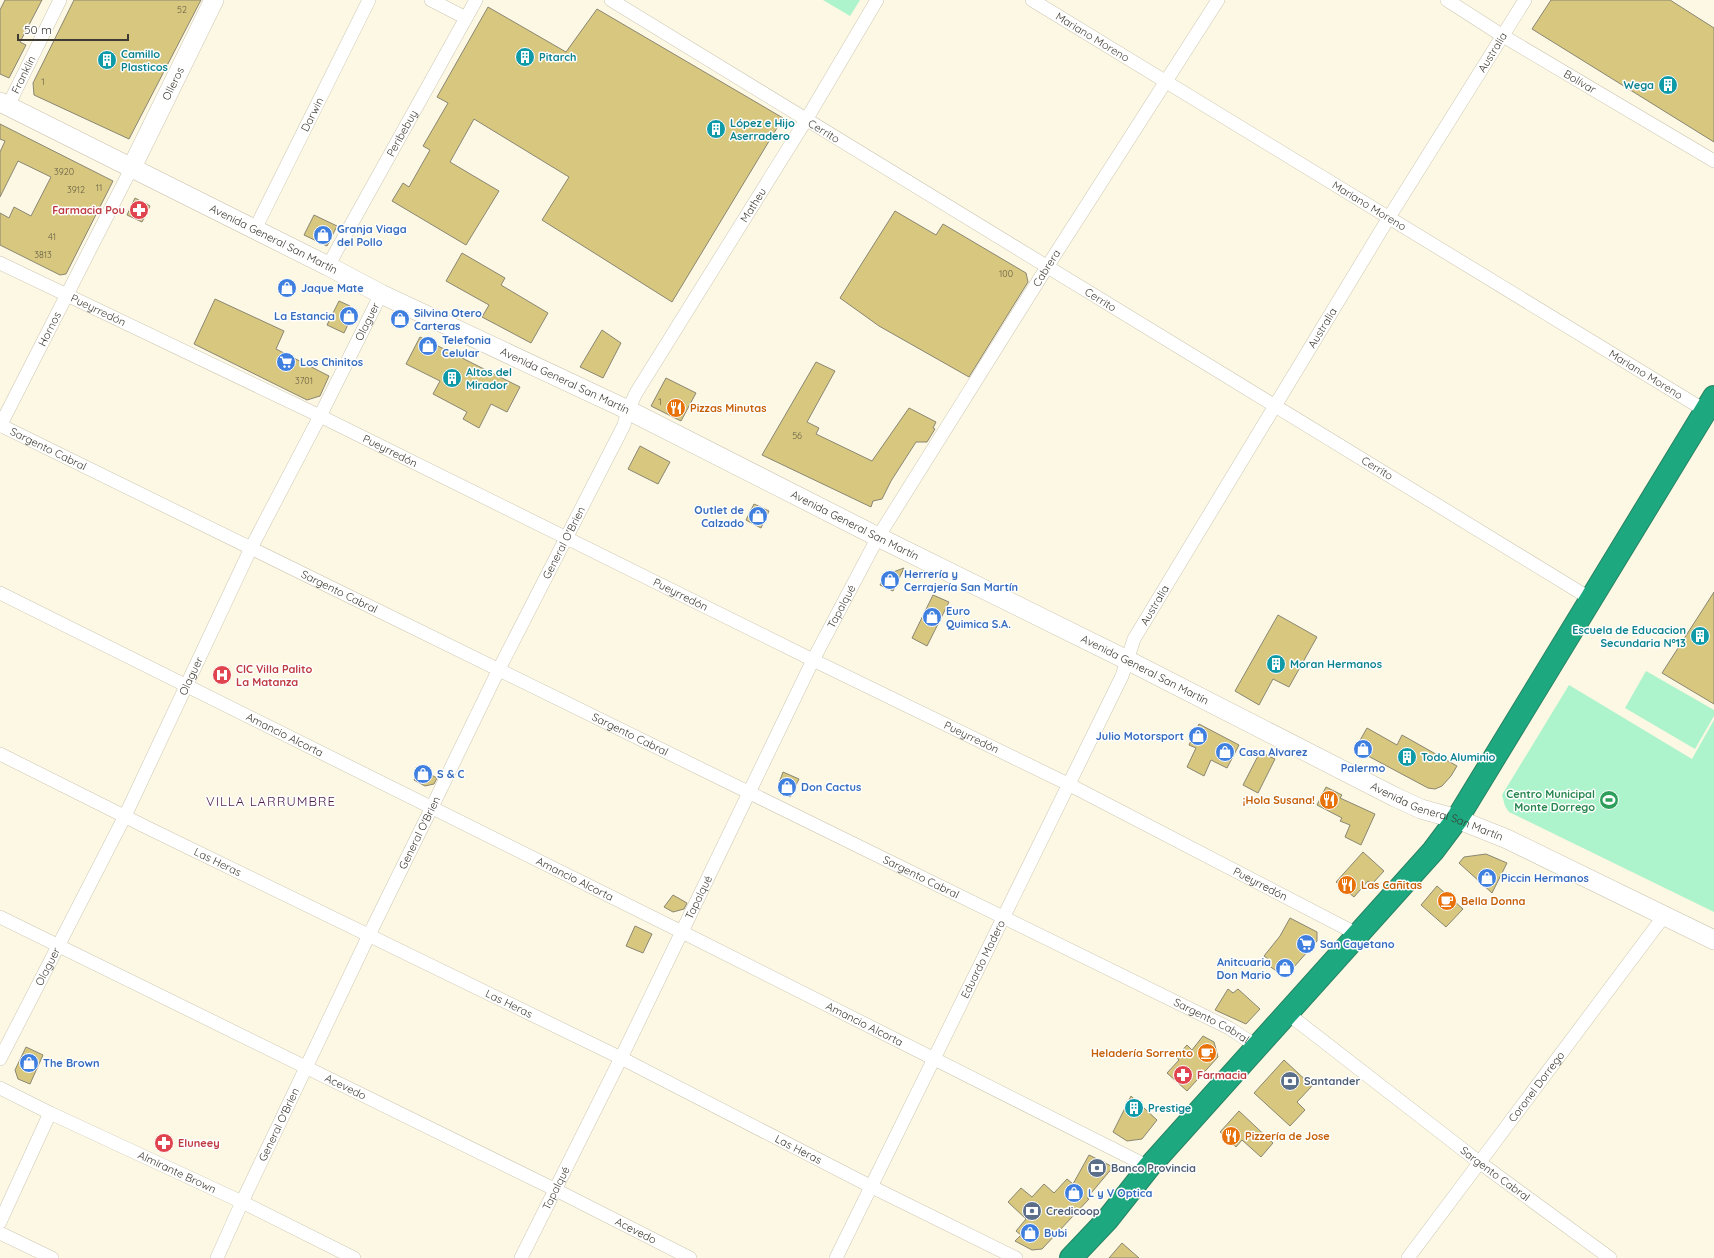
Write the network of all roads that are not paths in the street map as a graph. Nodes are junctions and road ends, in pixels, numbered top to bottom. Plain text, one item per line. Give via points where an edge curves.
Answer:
1 (60, 0) edge
2 (214, 0) edge
3 (369, 0) edge
4 (431, 0) edge
5 (476, 0) edge
6 (611, 0) edge
7 (877, 0) edge
8 (1032, 0) edge
9 (1218, 0) edge
10 (1447, 0) edge
11 (1525, 0) edge
12 (466, 18) junction
13 (1503, 36) junction
14 (1165, 80) junction
15 (4, 104) edge
16 (806, 120) junction
17 (1714, 161) edge
18 (132, 167) junction
19 (1388, 219) junction
20 (255, 229) junction
21 (0, 263) edge
22 (328, 266) junction
23 (1046, 267) junction
24 (381, 294) junction
25 (66, 296) junction
26 (1710, 404) edge
27 (1275, 405) junction
28 (628, 410) junction
29 (320, 416) junction
30 (0, 425) edge
31 (878, 537) junction
32 (565, 538) junction
33 (251, 548) junction
34 (0, 593) edge
35 (1591, 599) junction
36 (813, 660) junction
37 (1127, 660) junction
38 (498, 669) junction
39 (185, 685) junction
40 (0, 754) edge
41 (1068, 784) junction
42 (748, 793) junction
43 (432, 807) junction
44 (125, 816) junction
45 (1457, 819) junction
46 (1003, 916) junction
47 (1664, 916) junction
48 (0, 917) edge
49 (682, 932) junction
50 (1357, 934) junction
51 (369, 935) junction
52 (1714, 940) edge
53 (57, 945) junction
54 (1287, 1013) junction
55 (1258, 1047) junction
56 (0, 1058) edge
57 (621, 1058) junction
58 (932, 1059) junction
59 (306, 1067) junction
60 (0, 1088) edge
61 (50, 1113) junction
62 (1480, 1162) junction
63 (1149, 1167) junction
64 (870, 1186) junction
65 (554, 1189) junction
66 (242, 1202) junction
67 (0, 1222) edge
68 (0, 1233) edge
69 (52, 1258) edge
70 (217, 1258) edge
71 (354, 1258) edge
72 (521, 1258) edge
73 (690, 1258) edge
74 (836, 1258) edge
75 (1016, 1258) edge
76 (1072, 1258) edge
77 (1408, 1258) edge
78 (1610, 1258) edge

1 - 15 street, Franklin
2 - 18 main road, Olleros
3 - 20 street, Darwin
4 - 12 street
5 - 12 street, Peribebuy
6 - 16 street, Cerrito
7 - 16 street, Matheu
8 - 14 street, Mariano Moreno
9 - 14 street, Cabrera
10 - 13 street, Bolívar
11 - 13 street, Australia
12 - 22 street, Peribebuy
13 - 17 street, Bolívar
13 - 19 street, Australia
14 - 19 street, Mariano Moreno
14 - 23 street, Cabrera
15 - 18 main road, Avenida General San Martín
16 - 23 street, Cerrito
16 - 28 street, Matheu
18 - 20 main road, Avenida General San Martín
18 - 25 street, Hornos
19 - 26 street, Mariano Moreno
19 - 27 street, Australia
20 - 22 main road, Avenida General San Martín
21 - 25 street, Pueyrredón
22 - 24 main road, Avenida General San Martín
23 - 27 street, Cerrito
23 - 31 street, Cabrera
24 - 28 main road, Avenida General San Martín
24 - 29 street, Olaguer
25 - 29 street, Pueyrredón
25 - 30 street, Hornos
26 - 35 highway
27 - 35 street, Cerrito
27 - 37 street, Australia via 1134,639
28 - 31 main road, Avenida General San Martín
28 - 32 street, General O'Brien via 624,424
29 - 32 street, Pueyrredón
29 - 33 street, Olaguer
30 - 33 street, Sargento Cabral
31 - 36 street, Tapalqué
31 - 37 main road, Avenida General San Martín
32 - 36 street, Pueyrredón
32 - 38 street, General O'Brien
33 - 38 street, Sargento Cabral
33 - 39 street, Olaguer
34 - 39 street, Amancio Alcorta
35 - 45 highway
36 - 41 street, Pueyrredón
36 - 42 street, Tapalqué
37 - 41 street, Eduardo Madero via 1122,676
37 - 45 main road, Avenida General San Martín via 1394,797 1421,809
38 - 42 street, Sargento Cabral
38 - 43 street, General O'Brien
39 - 43 street, Amancio Alcorta
39 - 44 street, Olaguer
40 - 44 street, Las Heras
41 - 46 street, Eduardo Madero
41 - 50 street, Pueyrredón
42 - 46 street, Sargento Cabral
42 - 49 street, Tapalqué
43 - 49 street, Amancio Alcorta
43 - 51 street, General O'Brien
44 - 51 street, Las Heras
44 - 53 street, Olaguer
45 - 47 main road, Avenida General San Martín via 1507,839
45 - 50 highway via 1433,851
46 - 55 street, Sargento Cabral via 1229,1028
46 - 58 street, Eduardo Madero
47 - 52 main road, Avenida General San Martín
47 - 62 street, Coronel Dorrego
48 - 53 street, Acevedo
49 - 57 street, Tapalqué
49 - 58 street, Amancio Alcorta
50 - 54 highway
51 - 57 street, Las Heras
51 - 59 street, General O'Brien
53 - 56 street, Olaguer
53 - 59 street, Acevedo
54 - 55 highway
54 - 62 street, Sargento Cabral
55 - 63 highway
57 - 64 street, Las Heras
57 - 65 street, Tapalqué
58 - 63 street, Amancio Alcorta
58 - 64 street, Eduardo Madero
59 - 65 street, Acevedo
59 - 66 street, General O'Brien
60 - 61 street, Almirante Brown
61 - 66 street, Almirante Brown
61 - 67 street
62 - 77 street, Coronel Dorrego
62 - 78 street, Sargento Cabral
63 - 76 highway
64 - 74 street, Eduardo Madero
64 - 75 street, Las Heras
65 - 72 street, Tapalqué
65 - 73 street, Acevedo
66 - 70 street, General O'Brien
66 - 71 street, Almirante Brown
68 - 69 street

